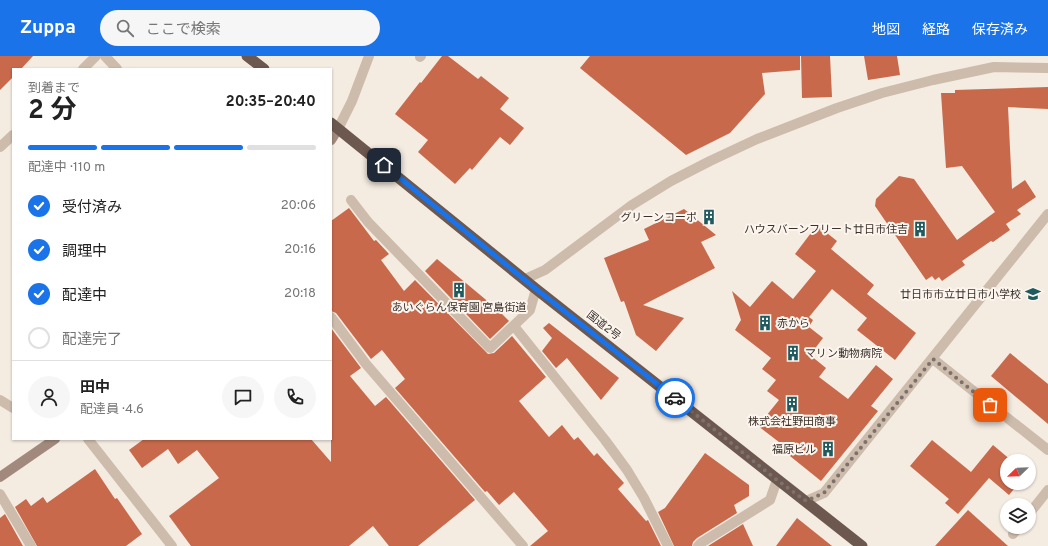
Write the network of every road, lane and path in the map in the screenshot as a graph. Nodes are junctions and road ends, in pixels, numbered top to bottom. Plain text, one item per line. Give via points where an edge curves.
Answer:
1 (96, 56) edge
2 (105, 56) edge
3 (247, 56) edge
4 (369, 56) edge
5 (84, 68) edge
6 (116, 68) edge
7 (263, 68) edge
8 (1048, 68) edge
9 (335, 126) edge
10 (12, 136) edge
11 (332, 136) edge
12 (0, 147) edge
13 (351, 200) dead end
14 (1048, 214) edge
15 (525, 279) junction
16 (536, 289) junction
17 (332, 318) edge
18 (514, 326) junction
19 (933, 359) junction
20 (0, 400) edge
21 (12, 407) edge
22 (54, 440) edge
23 (89, 440) edge
24 (1048, 450) edge
25 (0, 477) edge
26 (777, 480) junction
27 (1048, 490) edge
28 (0, 494) edge
29 (806, 501) junction
30 (1036, 505) edge
31 (31, 546) edge
32 (172, 546) edge
33 (523, 546) edge
34 (668, 546) edge
35 (698, 546) edge
36 (862, 546) edge

1 - 5 street
2 - 6 street
3 - 7 highway
4 - 9 street via 352,102
8 - 15 street via 994,67 882,92 757,139 671,181 600,227 545,270
9 - 11 main road
9 - 15 highway, 国道2号
10 - 12 street
13 - 18 street via 373,227 490,348
14 - 19 street
15 - 16 highway, 国道2号
16 - 18 street via 530,310
16 - 26 highway, 国道2号
17 - 33 street via 366,364
18 - 34 street via 627,470
19 - 24 street
19 - 29 street via 824,493
20 - 21 street
22 - 25 main road
23 - 32 street
26 - 29 highway, 国道2号
26 - 35 street via 770,500
27 - 30 street
28 - 31 street
29 - 36 highway, 国道2号

